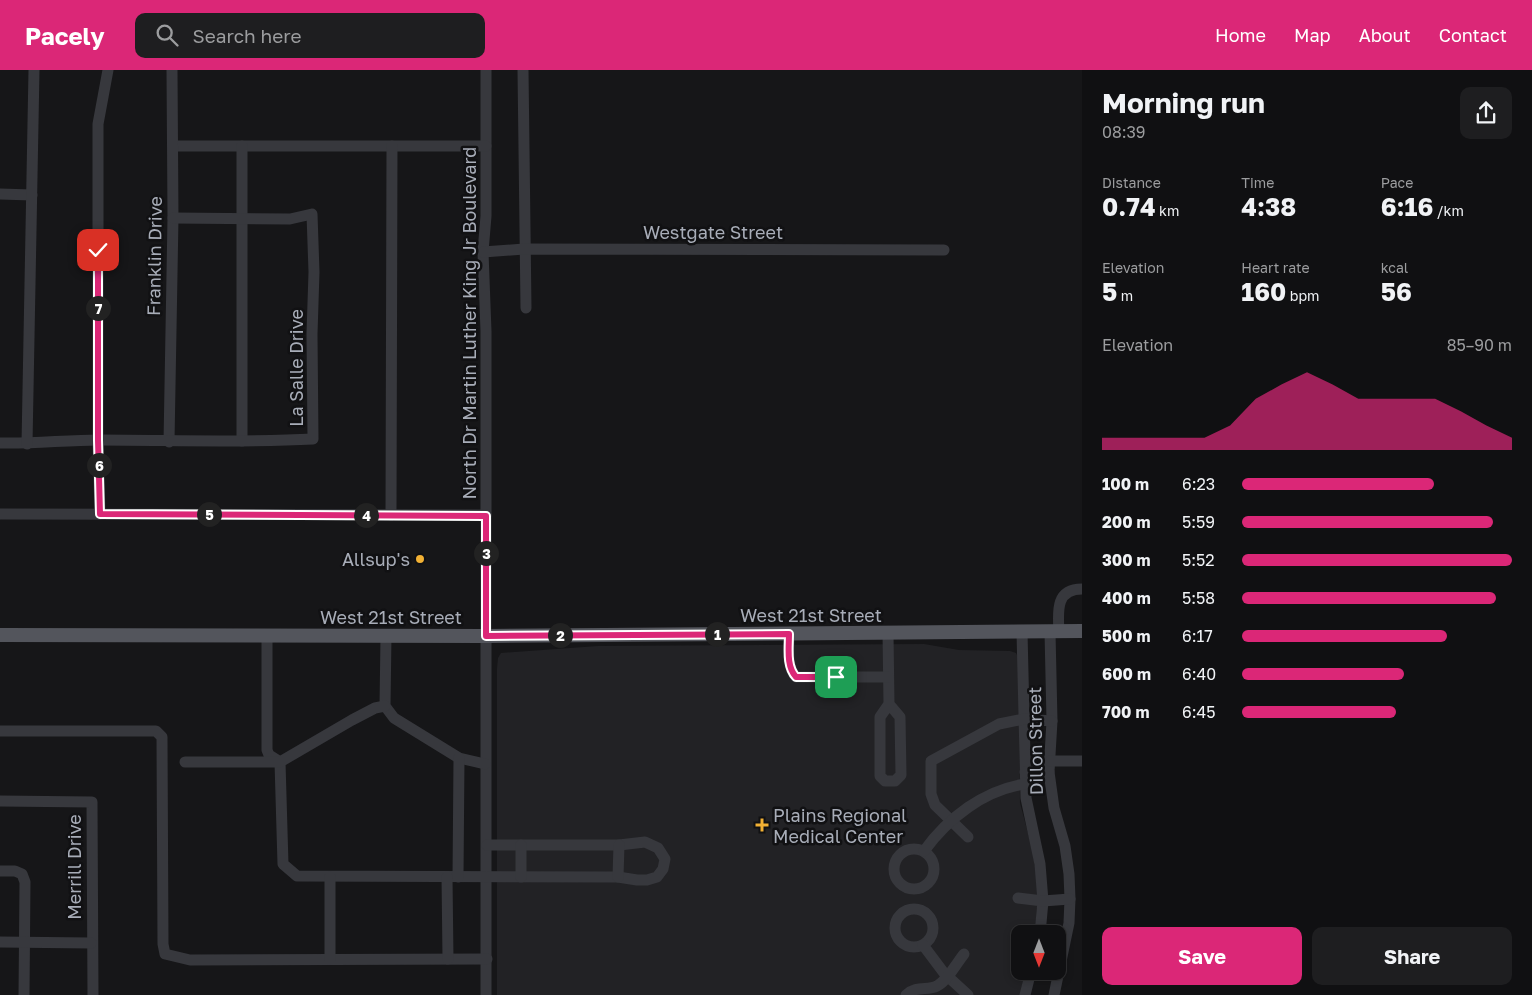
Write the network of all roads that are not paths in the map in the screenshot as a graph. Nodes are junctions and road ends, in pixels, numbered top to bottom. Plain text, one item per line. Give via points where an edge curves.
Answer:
1 (34, 70) edge
2 (108, 70) edge
3 (172, 70) edge
4 (486, 70) edge
5 (522, 70) edge
6 (173, 146) junction
7 (242, 146) junction
8 (392, 146) junction
9 (486, 146) junction
10 (0, 194) edge
11 (32, 195) junction
12 (172, 218) junction
13 (242, 219) junction
14 (524, 250) junction
15 (944, 250) dead end
16 (483, 252) junction
17 (526, 308) dead end
18 (98, 440) junction
19 (242, 441) junction
20 (169, 442) junction
21 (0, 443) edge
22 (27, 444) junction
23 (0, 514) edge
24 (100, 514) junction
25 (391, 515) junction
26 (486, 516) junction
27 (1082, 589) edge
28 (1082, 631) edge
29 (1022, 632) junction
30 (1054, 632) junction
31 (888, 633) junction
32 (789, 634) junction
33 (0, 635) edge
34 (267, 636) junction
35 (386, 636) junction
36 (486, 636) junction
37 (888, 677) junction
38 (889, 704) junction
39 (385, 706) junction
40 (1024, 720) junction
41 (1052, 720) junction
42 (0, 731) edge
43 (459, 758) junction
44 (1082, 761) edge
45 (185, 762) dead end
46 (280, 762) junction
47 (485, 764) junction
48 (1050, 766) junction
49 (1025, 772) junction
50 (1025, 784) junction
51 (0, 801) edge
52 (951, 820) junction
53 (968, 837) dead end
54 (487, 845) junction
55 (521, 845) junction
56 (619, 845) junction
57 (924, 851) dead end
58 (0, 871) edge
59 (330, 877) junction
60 (453, 877) junction
61 (486, 877) junction
62 (521, 877) junction
63 (618, 877) junction
64 (1018, 898) dead end
65 (1070, 899) junction
66 (1043, 901) junction
67 (1041, 925) edge
68 (0, 942) edge
69 (25, 943) junction
70 (91, 943) junction
71 (923, 945) dead end
72 (964, 954) dead end
73 (448, 959) junction
74 (486, 959) junction
75 (330, 960) junction
76 (947, 976) junction
77 (1029, 980) edge
78 (24, 995) edge
79 (92, 995) edge
80 (486, 995) edge
81 (906, 995) edge
82 (968, 995) edge
83 (1025, 995) edge
84 (1054, 995) edge

1 - 11 street
2 - 18 street via 98,124
3 - 6 street, Franklin Drive
4 - 9 street, North Dr Martin Luther King Jr Boulevard
5 - 14 street
6 - 7 street
6 - 12 street, Franklin Drive
7 - 8 street
7 - 13 street
8 - 9 street
8 - 25 street
9 - 16 street, North Dr Martin Luther King Jr Boulevard
10 - 11 street
11 - 22 street
12 - 13 street, La Salle Drive
12 - 20 street, Franklin Drive
13 - 19 street
13 - 19 street, La Salle Drive via 290,219 312,214 314,272 313,439
14 - 15 street, Westgate Street
14 - 16 street, Westgate Street
14 - 17 street
16 - 26 street, North Dr Martin Luther King Jr Boulevard
18 - 20 street, La Salle Drive
18 - 22 street, La Salle Drive
18 - 24 street
19 - 20 street, La Salle Drive
21 - 22 street, La Salle Drive
23 - 24 street
24 - 25 street
25 - 26 street
26 - 36 street, North Dr Martin Luther King Jr Boulevard
27 - 30 street, Dillon Street via 1066,593 1060,601
28 - 30 main road, West 21st Street
29 - 30 main road, West 21st Street
29 - 31 main road, West 21st Street
29 - 40 street, Dillon Street
30 - 41 street, Dillon Street
31 - 32 main road, West 21st Street
31 - 37 street
32 - 36 main road, West 21st Street
32 - 37 street via 791,672 796,677
33 - 34 main road, West 21st Street
34 - 35 main road, West 21st Street
34 - 46 street via 267,750
35 - 36 main road, West 21st Street
35 - 39 street
36 - 47 street, North Dr Martin Luther King Jr Boulevard
37 - 38 street
38 - 38 street via 880,717 880,776 885,781 895,781 901,775 900,717
39 - 43 street via 394,718
39 - 46 street via 367,712
40 - 41 street
40 - 49 street, Dillon Street
40 - 52 street via 999,724 931,761 931,794 935,805
41 - 48 street, Dillon Street
42 - 75 street via 156,731 162,738 165,954 190,960
43 - 47 street
43 - 60 street
44 - 48 street
45 - 46 street
46 - 59 street via 283,864 297,876
47 - 54 street, North Dr Martin Luther King Jr Boulevard
48 - 49 street
48 - 65 street, Dillon Street via 1054,808 1065,846
49 - 50 street, Dillon Street
50 - 52 street via 989,794
50 - 66 street, Dillon Street via 1040,864
51 - 70 street, Merrill Drive via 92,802
52 - 53 street
52 - 57 street
54 - 55 street
54 - 61 street, North Dr Martin Luther King Jr Boulevard
55 - 56 street
55 - 62 street
56 - 63 street
56 - 63 street via 645,842 658,848 665,860 657,877 637,880
58 - 69 street via 22,874 25,882
59 - 60 street
59 - 75 street
60 - 61 street
60 - 73 street
61 - 62 street
61 - 74 street, North Dr Martin Luther King Jr Boulevard
62 - 63 street
64 - 66 street
65 - 66 street
65 - 84 street, Dillon Street via 1069,924
66 - 67 street, Dillon Street
68 - 69 street
69 - 70 street
69 - 78 street
70 - 79 street, Merrill Drive
71 - 76 street
72 - 76 street
73 - 74 street
73 - 75 street
74 - 80 street, North Dr Martin Luther King Jr Boulevard
76 - 81 street via 936,986 913,989
76 - 82 street
77 - 83 street

